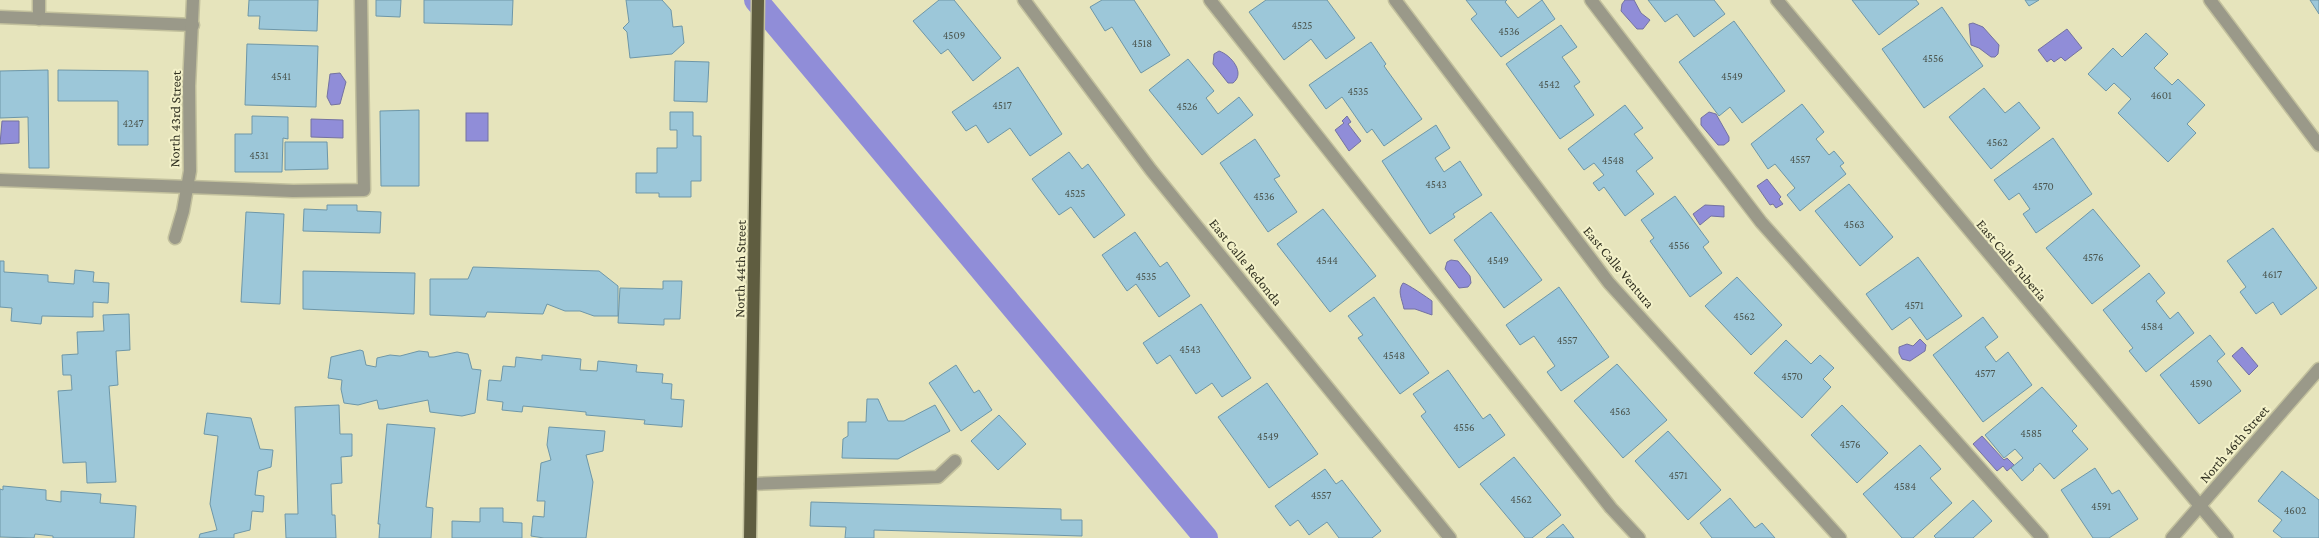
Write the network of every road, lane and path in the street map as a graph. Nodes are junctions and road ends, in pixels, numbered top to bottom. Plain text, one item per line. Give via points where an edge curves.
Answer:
1 (40, 0) edge
2 (193, 0) edge
3 (360, 0) edge
4 (758, 0) edge
5 (1024, 0) edge
6 (1210, 0) edge
7 (1395, 0) edge
8 (1591, 0) edge
9 (1777, 0) edge
10 (2210, 0) edge
11 (0, 17) edge
12 (39, 19) junction
13 (193, 25) junction
14 (2319, 145) edge
15 (0, 180) edge
16 (187, 186) junction
17 (175, 238) dead end
18 (2319, 369) edge
19 (955, 462) dead end
20 (751, 484) junction
21 (2200, 506) junction
22 (750, 538) edge
23 (1450, 538) edge
24 (1639, 538) edge
25 (1840, 538) edge
26 (2042, 538) edge
27 (2172, 538) edge
28 (2227, 538) edge

1 - 12 street
2 - 13 street, North 43rd Street
3 - 16 street via 364,190 293,191
4 - 20 main road, North 44th Street
5 - 23 street, East Calle Redonda via 1151,170
6 - 24 street via 1605,500
7 - 25 street, East Calle Ventura via 1610,283
8 - 26 street via 1761,222
9 - 21 street, East Calle Tuberia
10 - 14 street
11 - 12 street
12 - 13 street
13 - 16 street, North 43rd Street
15 - 16 street
16 - 17 street, North 43rd Street
18 - 21 street, North 46th Street
19 - 20 street via 938,477
20 - 22 main road, North 44th Street
21 - 27 street, North 46th Street
21 - 28 street, East Calle Tuberia

